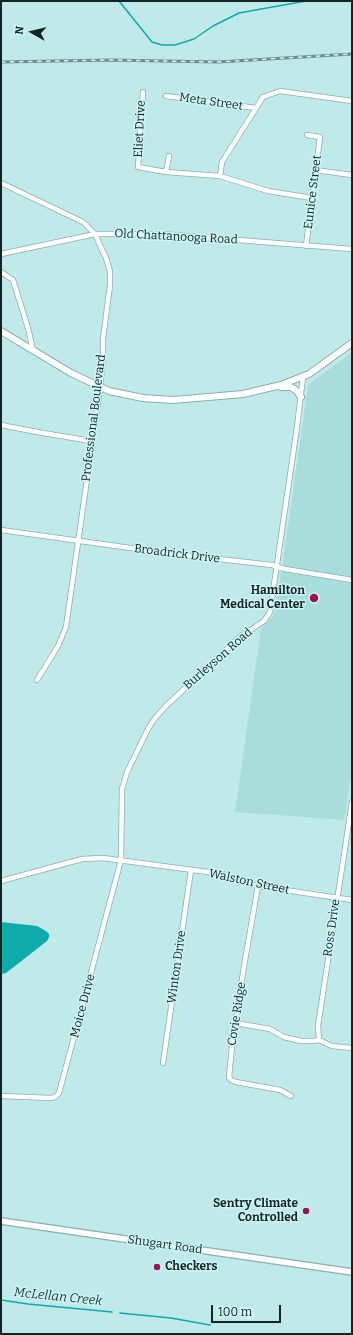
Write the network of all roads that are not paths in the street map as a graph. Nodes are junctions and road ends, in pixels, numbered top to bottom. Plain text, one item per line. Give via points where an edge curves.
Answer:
1 (143, 92) dead end
2 (166, 96) dead end
3 (352, 101) edge
4 (256, 108) junction
5 (307, 135) dead end
6 (169, 156) dead end
7 (315, 170) junction
8 (166, 172) junction
9 (352, 175) edge
10 (220, 176) junction
11 (1, 183) edge
12 (312, 198) junction
13 (95, 234) junction
14 (306, 246) junction
15 (352, 249) edge
16 (1, 254) edge
17 (1, 272) edge
18 (1, 331) edge
19 (352, 343) edge
20 (33, 350) junction
21 (303, 378) junction
22 (278, 386) junction
23 (100, 388) junction
24 (301, 397) junction
25 (1, 424) edge
26 (92, 440) junction
27 (1, 530) edge
28 (79, 540) junction
29 (277, 566) junction
30 (352, 580) edge
31 (37, 680) dead end
32 (352, 802) edge
33 (121, 860) junction
34 (190, 870) junction
35 (1, 881) edge
36 (258, 886) junction
37 (337, 898) junction
38 (352, 900) edge
39 (236, 1023) junction
40 (319, 1040) junction
41 (352, 1048) edge
42 (163, 1063) dead end
43 (1, 1096) edge
44 (291, 1096) dead end
45 (1, 1221) edge
46 (352, 1272) edge

1 - 8 street, Eliet Drive via 138,167
2 - 4 street, Meta Street
3 - 4 street via 280,91 263,97
4 - 10 street via 222,162
5 - 7 street, Eunice Street via 320,137
6 - 8 street
7 - 9 street
7 - 12 street, Eunice Street
8 - 10 street
10 - 12 street via 268,191
11 - 13 street, Professional Boulevard via 83,222
12 - 14 street, Eunice Street
13 - 14 street, Old Chattanooga Road via 162,234
13 - 16 street, Old Chattanooga Road
13 - 23 street, Professional Boulevard via 110,271 102,339
14 - 15 street, Old Chattanooga Road
17 - 20 street via 12,280
18 - 20 main road
19 - 21 main road
20 - 23 main road
21 - 22 main road
21 - 24 street, Burleyson Road
22 - 23 main road via 244,394 173,400 143,398
22 - 24 main road via 291,387
23 - 26 street, Professional Boulevard
24 - 29 street, Burleyson Road
25 - 26 street
26 - 28 street, Professional Boulevard
27 - 28 street, Broadrick Drive
28 - 29 street, Broadrick Drive
28 - 31 street, Professional Boulevard via 66,627 57,648
29 - 30 street, Broadrick Drive
29 - 33 street, Burleyson Road via 267,618 240,637 161,711 149,727 122,789
32 - 37 street, Ross Drive
33 - 34 street, Walston Street
33 - 35 street, Walston Street via 82,859
33 - 43 street, Moice Drive via 58,1093 51,1098
34 - 36 street, Walston Street via 223,874
34 - 42 street, Winton Drive
36 - 37 street, Walston Street
36 - 39 street, Covie Ridge
37 - 38 street, Walston Street
37 - 40 street, Ross Drive via 318,1026
39 - 40 street via 270,1029 284,1037 301,1041
39 - 44 street, Covie Ridge via 229,1068 231,1080 280,1090
40 - 41 street via 332,1046
45 - 46 street, Shugart Road

